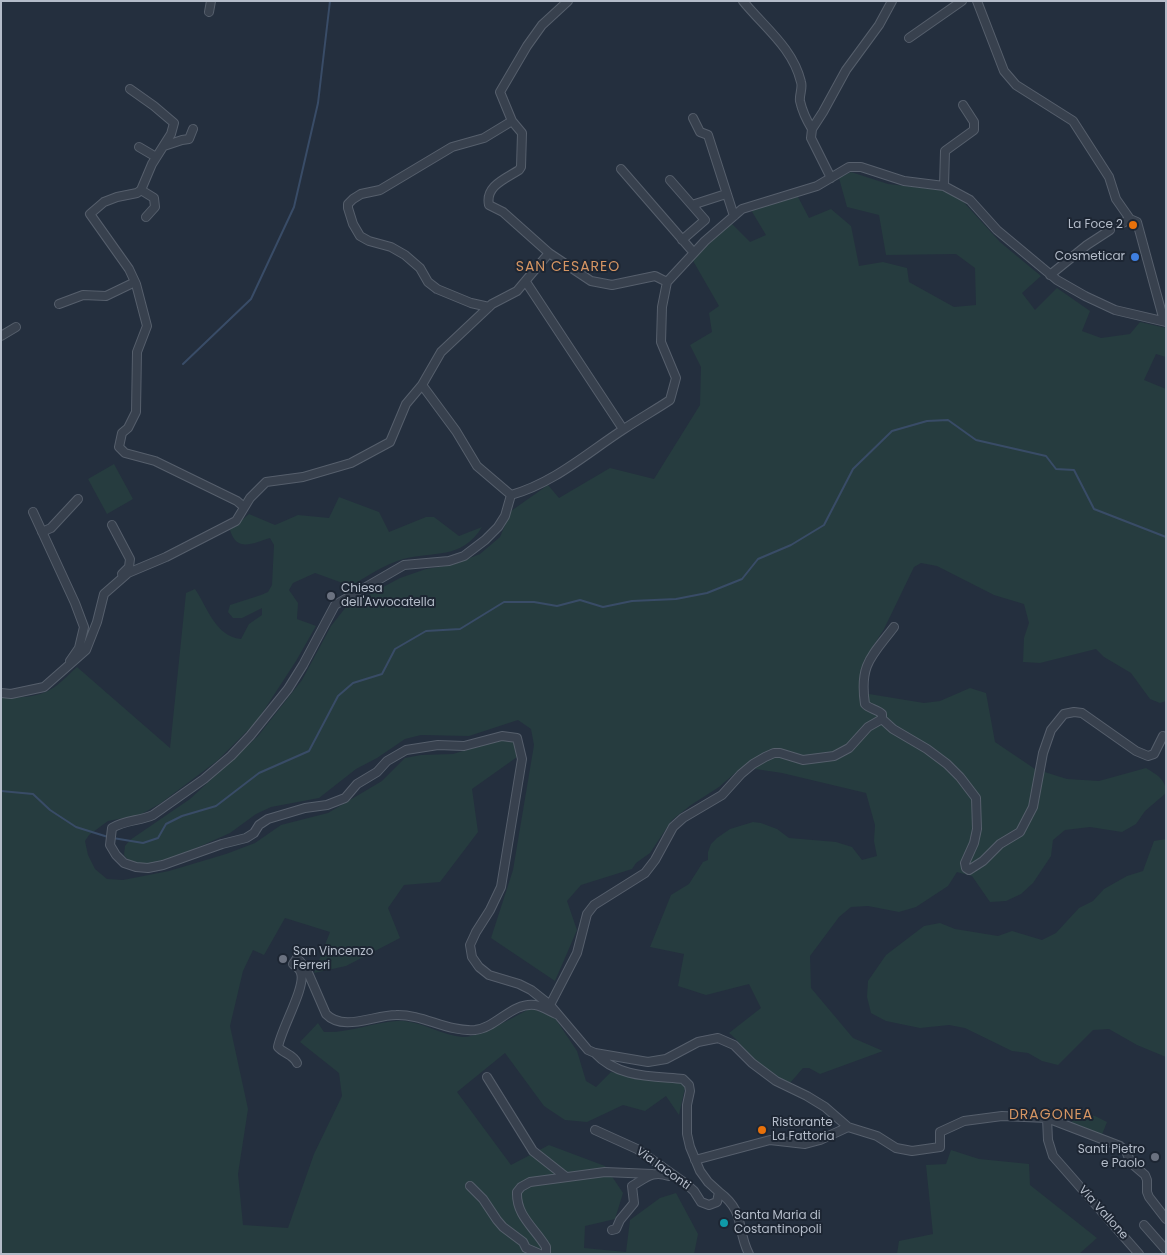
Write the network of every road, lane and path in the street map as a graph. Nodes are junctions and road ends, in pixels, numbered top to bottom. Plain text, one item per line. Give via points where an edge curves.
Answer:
1 (211, 1) edge
2 (568, 1) edge
3 (744, 1) edge
4 (892, 1) edge
5 (962, 1) edge
6 (977, 1) edge
7 (210, 12) dead end
8 (908, 38) dead end
9 (130, 90) dead end
10 (963, 104) dead end
11 (692, 118) dead end
12 (512, 121) junction
13 (193, 129) dead end
14 (812, 129) junction
15 (164, 146) junction
16 (139, 147) dead end
17 (156, 157) junction
18 (621, 169) dead end
19 (830, 178) junction
20 (670, 180) dead end
21 (944, 186) junction
22 (141, 190) junction
23 (726, 194) junction
24 (692, 205) junction
25 (734, 216) junction
26 (146, 217) dead end
27 (1130, 219) junction
28 (1121, 224) dead end
29 (1110, 230) dead end
30 (682, 240) junction
31 (549, 253) junction
32 (694, 253) junction
33 (1050, 275) junction
34 (135, 282) junction
35 (526, 282) junction
36 (667, 282) junction
37 (59, 304) dead end
38 (489, 307) junction
39 (1165, 322) edge
40 (16, 327) dead end
41 (1, 336) edge
42 (422, 385) junction
43 (623, 429) junction
44 (511, 495) junction
45 (78, 499) dead end
46 (244, 507) junction
47 (33, 512) dead end
48 (112, 525) dead end
49 (42, 532) junction
50 (114, 586) junction
51 (894, 627) dead end
52 (61, 673) junction
53 (1, 693) edge
54 (882, 719) junction
55 (1163, 736) dead end
56 (550, 1005) junction
57 (558, 1014) junction
58 (595, 1053) junction
59 (297, 1063) dead end
60 (487, 1077) dead end
61 (1047, 1118) junction
62 (848, 1127) junction
63 (595, 1130) dead end
64 (695, 1160) junction
65 (652, 1174) junction
66 (566, 1177) junction
67 (677, 1178) junction
68 (470, 1186) dead end
69 (719, 1192) junction
70 (1166, 1219) edge
71 (1144, 1225) dead end
72 (612, 1230) dead end
73 (1166, 1250) edge
74 (528, 1251) edge
75 (540, 1254) edge
76 (546, 1254) edge
77 (749, 1254) edge
78 (1139, 1254) edge

1 - 7 street
2 - 12 street via 542,25 500,92
3 - 14 street via 784,46 802,83 800,100
4 - 14 street
5 - 8 street
6 - 27 street via 1004,72 1016,85 1073,121 1109,177 1116,199
9 - 15 street via 174,123
10 - 21 street via 974,122 974,130 945,151
11 - 23 street via 700,132 708,135
12 - 31 street via 522,133 521,167 493,187 487,197 489,205 503,212
12 - 38 street via 484,138 452,147 380,190 361,194 348,204 360,236 405,255 437,289
13 - 15 street via 189,139
14 - 19 street via 811,138
15 - 17 street
16 - 17 street
17 - 22 street
18 - 30 street
19 - 21 street via 849,167 861,167 904,181
19 - 25 street via 817,186 742,209
20 - 24 street
21 - 33 street via 970,200 997,230
22 - 26 street via 154,198 155,206
22 - 34 street via 104,202 90,214
23 - 24 street
23 - 25 street
24 - 30 street via 704,220
25 - 32 street
27 - 28 street
27 - 39 street via 1137,222
29 - 33 street
30 - 32 street
31 - 35 street
31 - 36 street via 591,281 612,285 655,276
32 - 36 street
33 - 39 street via 1115,310
34 - 37 street via 106,296 83,295
34 - 46 street via 148,326 137,352 136,412 122,433 119,447 125,453 155,461
35 - 38 street via 518,291
35 - 43 street
36 - 43 street via 661,342 676,378 670,400
38 - 42 street via 440,352
40 - 41 street
42 - 44 street via 477,466
42 - 46 street via 406,404 390,442 350,463 303,477 266,482
43 - 44 street via 578,462 531,488
44 - 56 street via 498,527 464,556 449,561 404,565 335,605 288,689 237,750 204,779 153,815 116,825 111,831 110,845 124,863 136,868 163,865 246,838 268,819 345,798 357,784 406,750 438,745 464,746 502,736 517,738 522,760 501,887 470,945 472,957 489,975 519,984
45 - 49 street via 51,528
46 - 50 street via 236,521 128,573
47 - 49 street
48 - 50 street via 130,559 129,567 112,583
49 - 52 street via 84,627 79,648
50 - 52 street via 104,594 86,650
51 - 54 street via 874,651 865,670 865,704 878,710
52 - 53 street via 44,687
54 - 55 street via 947,764 976,798 977,829 965,863 968,870 1020,832 1033,807 1043,753 1051,730 1064,714 1082,713 1148,756 1154,754
54 - 56 street via 868,727 849,748 834,756 802,760 774,753 765,757 747,769 722,795 683,818 673,827 644,873 587,914 577,953
56 - 57 street
57 - 58 street via 588,1050
57 - 59 street via 534,1005 524,1006 476,1030 455,1029 407,1015 353,1022 331,1020 306,968 297,958 294,964 302,979 278,1047 291,1054
58 - 62 street via 648,1062 666,1059 698,1042 718,1038 734,1045 776,1081 825,1107
58 - 64 street, Via Iaconti via 604,1063 633,1074 687,1082 690,1091 687,1134
60 - 66 street via 533,1151
61 - 62 street via 1002,1116 964,1121 940,1132 940,1147 912,1151 896,1148 877,1136
61 - 70 street via 1126,1151 1130,1163 1145,1175 1146,1192
61 - 78 street, Via Vallone via 1053,1156
62 - 64 street via 805,1144 770,1140
63 - 67 street, Via Iaconti via 637,1149
64 - 69 street, Via Iaconti
65 - 66 street via 605,1172
65 - 67 street via 659,1172
65 - 72 street via 632,1186 634,1203
66 - 76 street via 530,1182 517,1192 524,1218 546,1246
67 - 69 street, Via Iaconti via 694,1191 701,1202 709,1205 717,1202
68 - 74 street via 503,1227 523,1242
69 - 77 street, Via Iaconti via 729,1199 738,1213
71 - 73 street, Via Vallone
74 - 75 street

